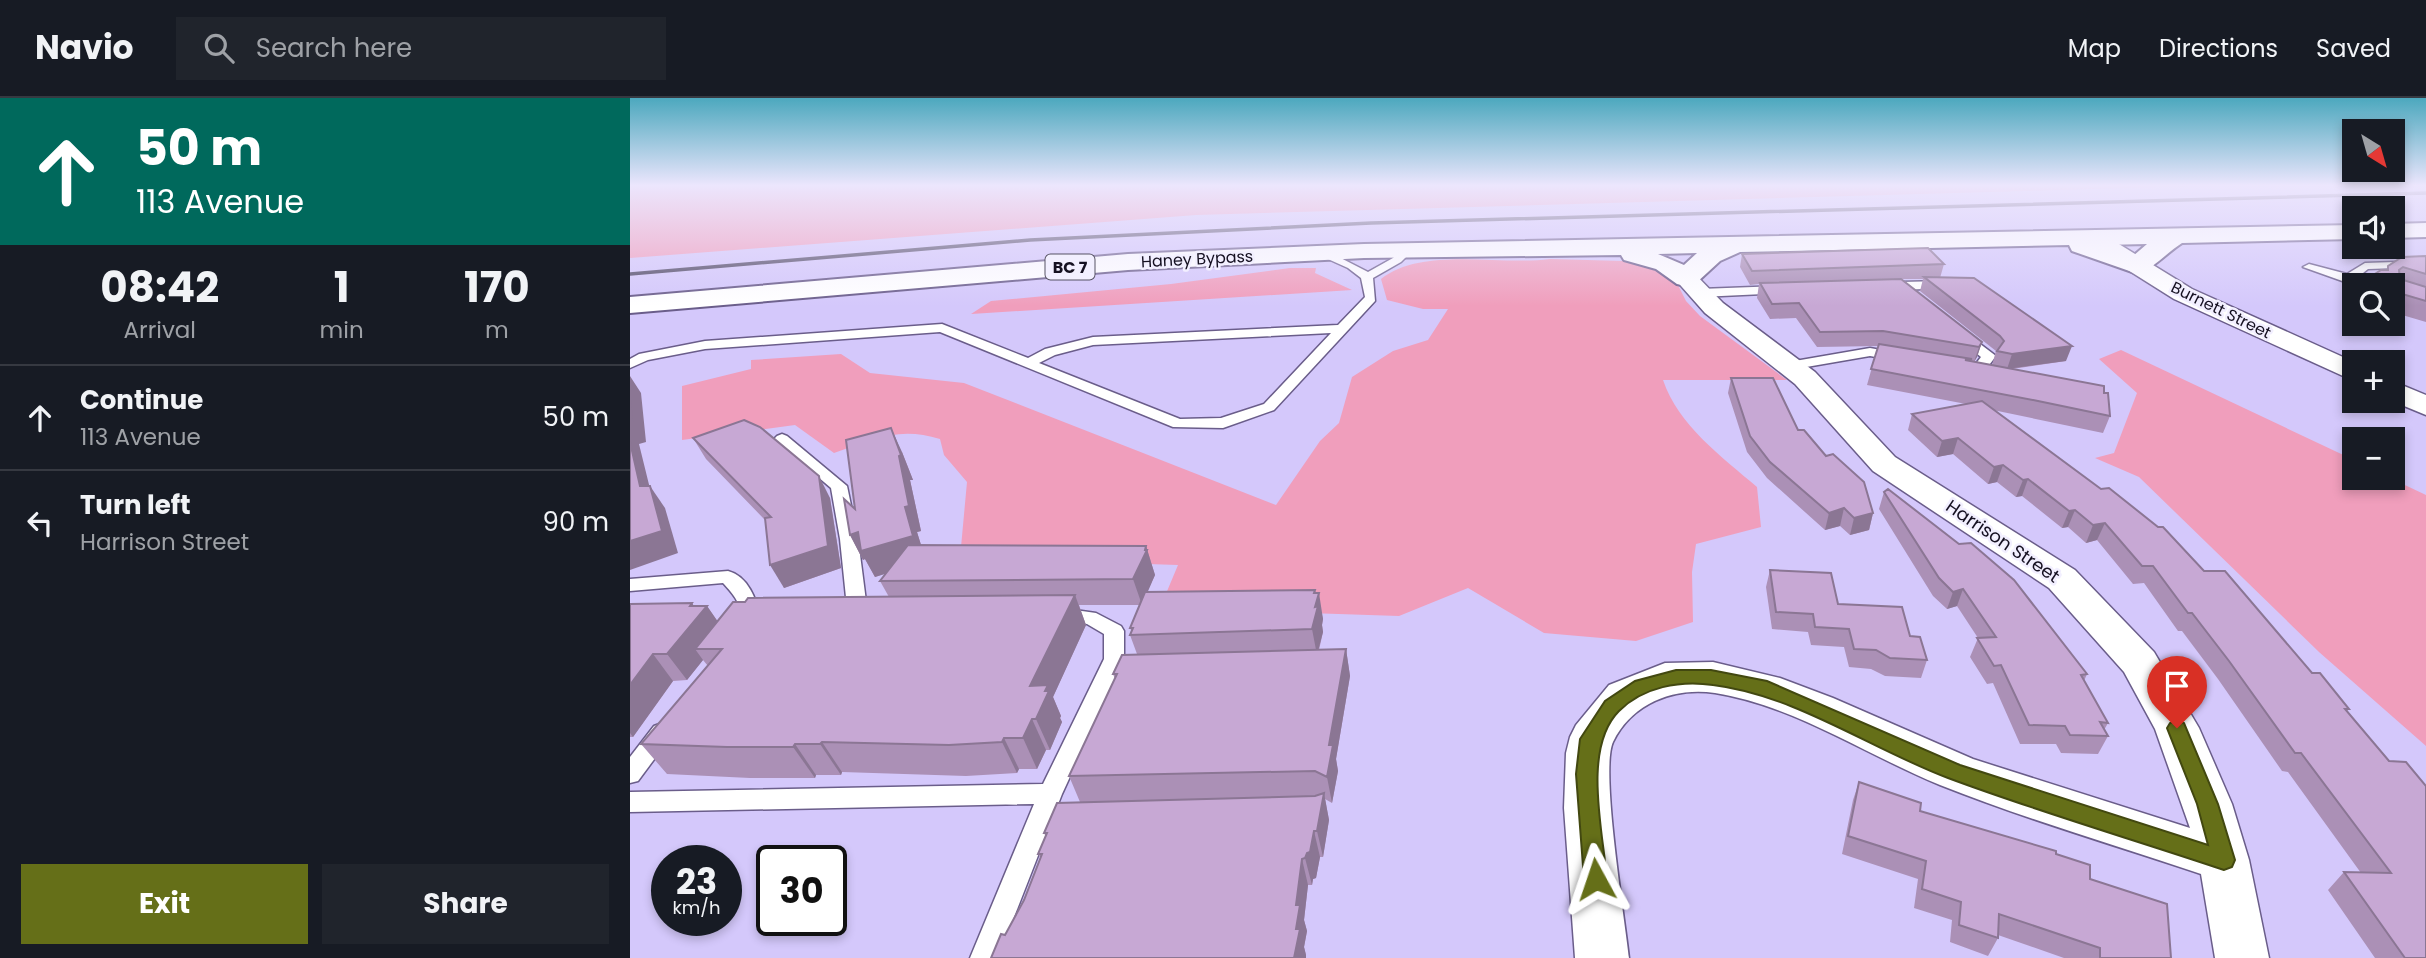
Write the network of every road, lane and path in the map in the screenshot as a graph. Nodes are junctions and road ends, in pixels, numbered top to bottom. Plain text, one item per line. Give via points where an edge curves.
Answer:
1 (2426, 230) edge
2 (2405, 231) edge
3 (2342, 232) edge
4 (2176, 236) junction
5 (2092, 238) junction
6 (2031, 239) junction
7 (1740, 246) junction
8 (1512, 250) junction
9 (1406, 251) junction
10 (1322, 253) junction
11 (2426, 264) edge
12 (2138, 266) junction
13 (2309, 267) dead end
14 (2356, 273) edge
15 (1367, 277) junction
16 (2342, 277) edge
17 (1960, 284) edge
18 (1693, 285) junction
19 (1794, 290) edge
20 (1921, 302) edge
21 (630, 305) edge
22 (1950, 325) edge
23 (1342, 329) junction
24 (1911, 359) edge
25 (1028, 363) junction
26 (630, 364) edge
27 (1951, 365) edge
28 (1789, 366) junction
29 (2342, 367) edge
30 (2405, 396) edge
31 (2426, 406) edge
32 (782, 439) dead end
33 (630, 585) edge
34 (1034, 616) edge
35 (831, 617) edge
36 (859, 617) junction
37 (886, 617) edge
38 (750, 618) junction
39 (777, 618) edge
40 (733, 638) edge
41 (1137, 671) edge
42 (1109, 672) junction
43 (678, 712) edge
44 (630, 774) edge
45 (1050, 794) junction
46 (630, 802) edge
47 (1069, 816) edge
48 (1041, 817) junction
49 (2224, 860) junction
50 (984, 958) edge
51 (1602, 958) edge
52 (2242, 958) edge

1 - 2 highway
3 - 4 highway, Haney Bypass / BC 7
4 - 5 highway, Haney Bypass / BC 7
4 - 12 highway
5 - 6 highway, Haney Bypass / BC 7
5 - 12 street, Burnett Street
6 - 7 highway, Haney Bypass / BC 7
6 - 12 highway via 2081,246
7 - 8 highway, Haney Bypass / BC 7
7 - 18 highway via 1707,256
8 - 9 highway, Haney Bypass / BC 7
8 - 18 highway via 1633,255 1665,264
9 - 10 highway, Haney Bypass / BC 7
9 - 15 lane
10 - 15 lane
10 - 21 highway, Haney Bypass / BC 7 via 1128,262
11 - 14 lane via 2365,266
12 - 29 street, Burnett Street via 2183,294
13 - 16 lane
15 - 23 lane via 1370,298
17 - 20 lane via 1895,286
18 - 19 lane
18 - 28 street, Harrison Street via 1714,308
22 - 27 lane via 1989,356 1985,371
23 - 25 lane via 1093,341
23 - 25 lane via 1269,407 1223,423 1178,424
24 - 28 lane via 1870,352
25 - 26 lane via 942,328 705,345
28 - 49 street, Harrison Street via 1805,377 1884,464 2062,579 2139,662 2177,728 2208,804
30 - 31 street
32 - 36 lane via 839,486
33 - 38 lane via 728,577 747,598
34 - 42 lane via 1088,615 1103,621 1114,631
35 - 36 lane
36 - 37 lane
38 - 39 lane
38 - 40 lane
41 - 42 lane
42 - 45 lane
43 - 44 lane
45 - 46 lane
45 - 48 lane
47 - 48 lane
48 - 50 lane
49 - 51 street via 1954,771 1760,686 1711,677 1676,677 1641,687 1612,706 1590,739 1587,774
49 - 52 street, Harrison Street

